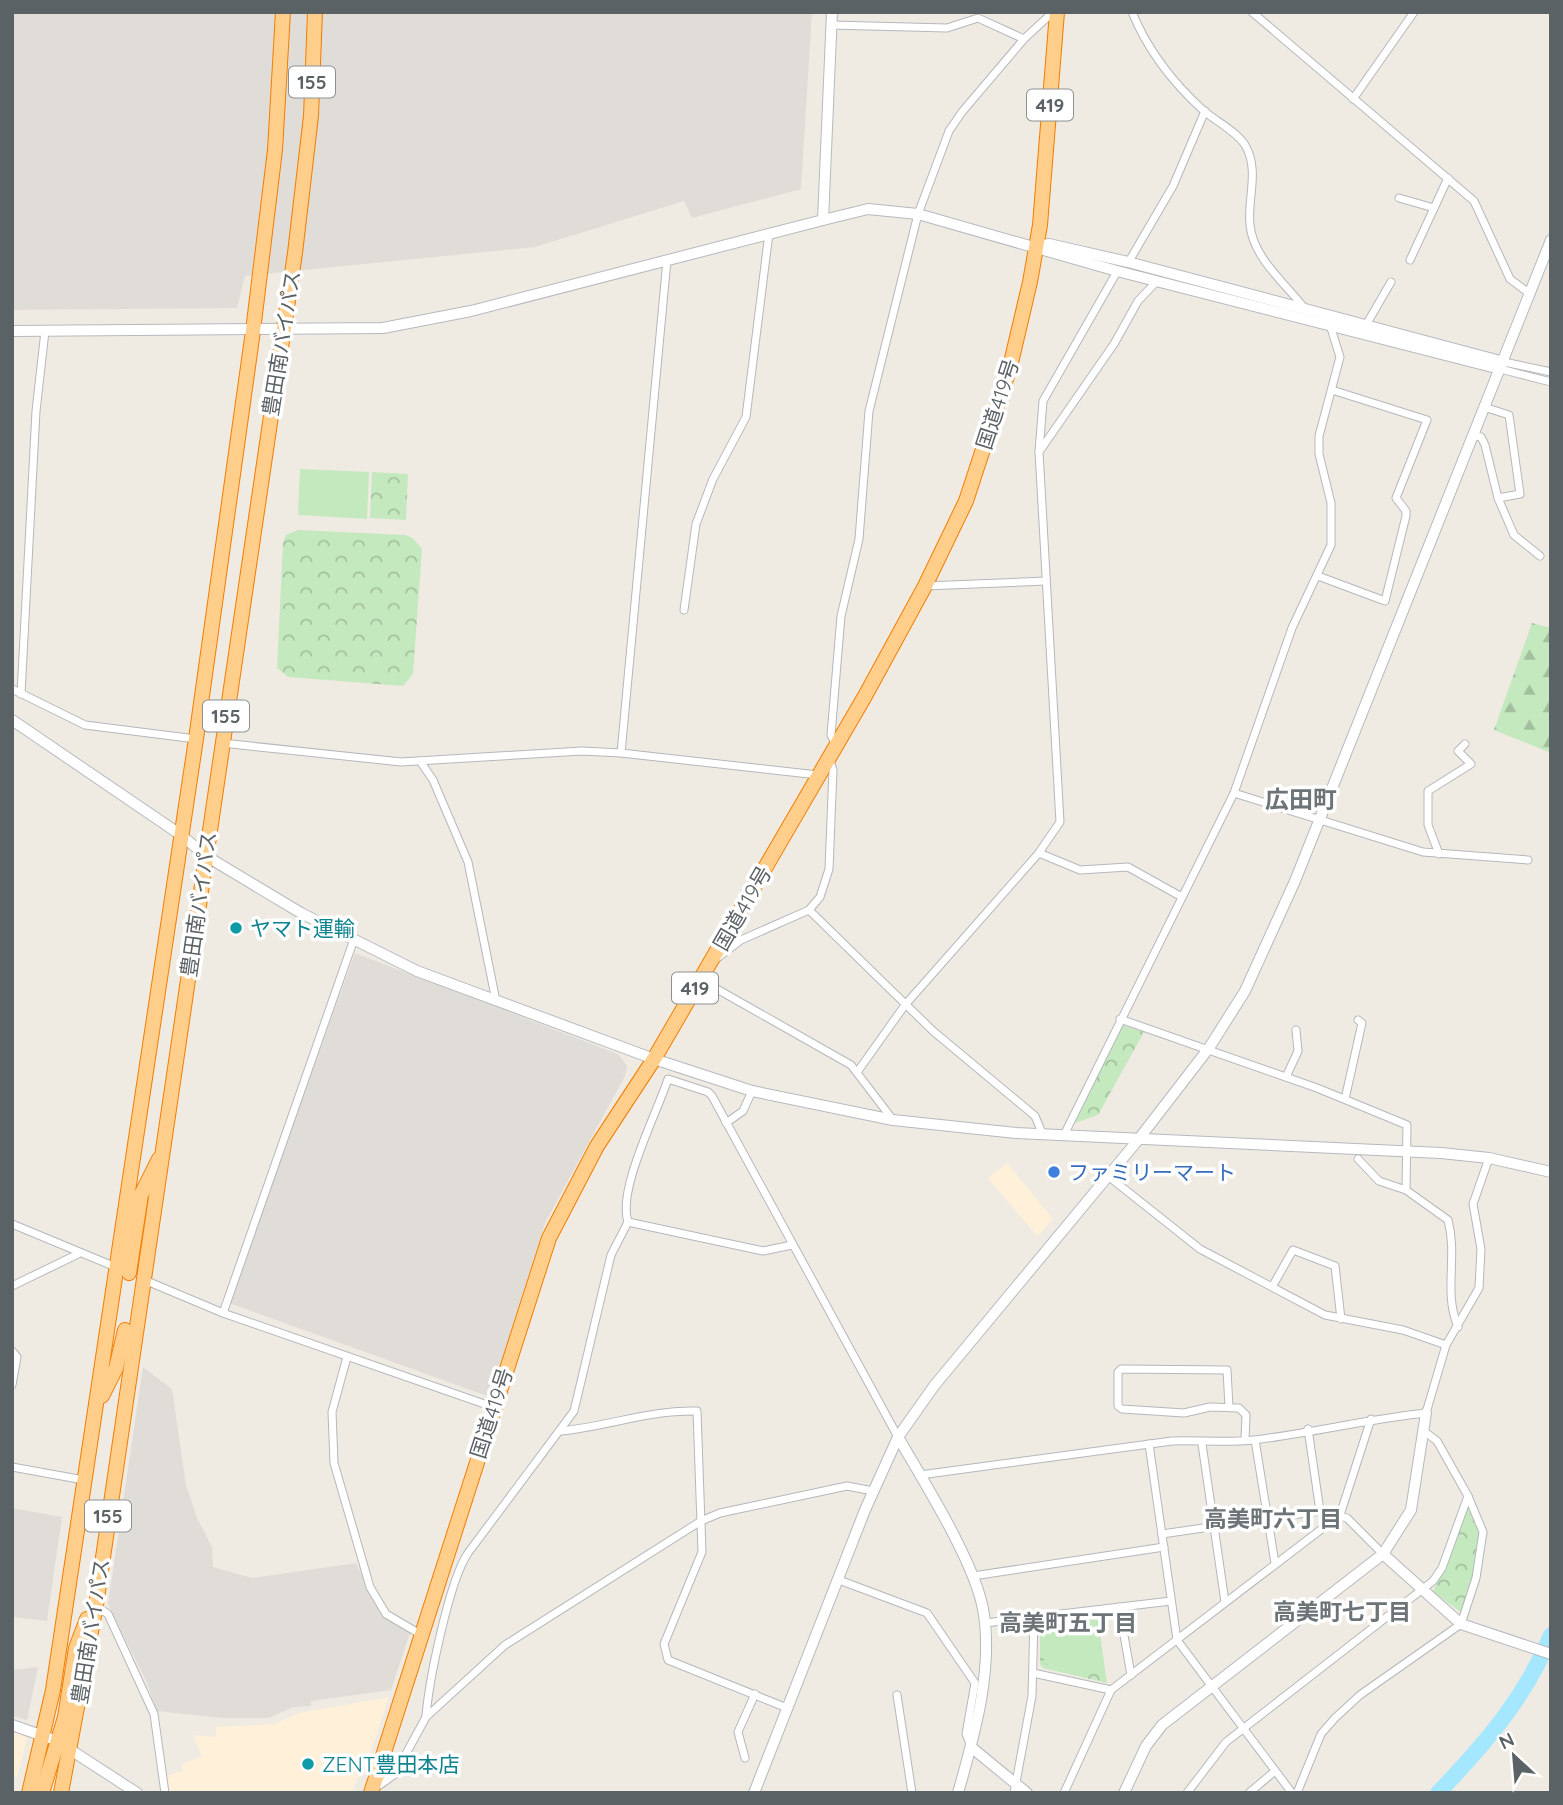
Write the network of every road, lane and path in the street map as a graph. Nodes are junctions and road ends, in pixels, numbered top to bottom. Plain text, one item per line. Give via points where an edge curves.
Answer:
1 (283, 12) edge
2 (315, 12) edge
3 (832, 12) edge
4 (1055, 12) edge
5 (1132, 12) edge
6 (1252, 12) edge
7 (1414, 12) edge
8 (831, 25) junction
9 (1024, 39) junction
10 (1353, 99) junction
11 (1205, 111) junction
12 (1448, 178) junction
13 (1399, 198) dead end
14 (1434, 208) junction
15 (918, 214) junction
16 (823, 220) junction
17 (769, 233) junction
18 (1551, 240) edge
19 (1034, 247) junction
20 (667, 260) junction
21 (1410, 260) dead end
22 (1128, 262) junction
23 (1117, 271) junction
24 (1157, 281) junction
25 (1391, 282) dead end
26 (1529, 293) junction
27 (1305, 309) junction
28 (1329, 324) junction
29 (1366, 325) junction
30 (12, 331) edge
31 (45, 331) junction
32 (253, 331) junction
33 (282, 331) junction
34 (1502, 365) junction
35 (1551, 372) edge
36 (1551, 382) edge
37 (1332, 390) junction
38 (1484, 407) junction
39 (1473, 435) junction
40 (1039, 452) junction
41 (1499, 498) junction
42 (1540, 556) dead end
43 (1318, 576) junction
44 (1046, 581) junction
45 (925, 586) junction
46 (684, 610) dead end
47 (12, 689) edge
48 (21, 694) junction
49 (12, 720) edge
50 (196, 739) junction
51 (222, 743) junction
52 (1465, 744) dead end
53 (832, 752) junction
54 (621, 753) junction
55 (420, 761) junction
56 (819, 776) junction
57 (1234, 793) junction
58 (1318, 819) junction
59 (181, 835) junction
60 (1039, 853) junction
61 (1439, 854) junction
62 (206, 856) junction
63 (1528, 860) dead end
64 (1180, 896) junction
65 (809, 910) junction
66 (353, 942) junction
67 (710, 963) junction
68 (700, 979) junction
69 (496, 1001) junction
70 (905, 1005) junction
71 (1119, 1019) junction
72 (1358, 1020) dead end
73 (1296, 1030) dead end
74 (1209, 1048) junction
75 (654, 1059) junction
76 (858, 1071) junction
77 (1286, 1077) junction
78 (752, 1091) junction
79 (1345, 1099) junction
80 (893, 1120) junction
81 (726, 1124) junction
82 (1042, 1133) junction
83 (1064, 1135) junction
84 (1138, 1140) junction
85 (1407, 1151) junction
86 (1489, 1158) junction
87 (1358, 1159) dead end
88 (1551, 1172) edge
89 (1108, 1176) junction
90 (1406, 1190) junction
91 (628, 1222) junction
92 (12, 1224) edge
93 (792, 1245) junction
94 (78, 1254) junction
95 (131, 1274) junction
96 (12, 1286) edge
97 (1272, 1287) junction
98 (223, 1312) junction
99 (1341, 1319) junction
100 (1458, 1327) junction
101 (1446, 1345) junction
102 (12, 1351) edge
103 (347, 1357) junction
104 (12, 1385) edge
105 (493, 1407) junction
106 (1229, 1407) junction
107 (1426, 1412) junction
108 (1371, 1419) junction
109 (1308, 1429) junction
110 (561, 1431) junction
111 (1425, 1432) junction
112 (898, 1437) junction
113 (1245, 1440) junction
114 (1255, 1440) junction
115 (1149, 1444) junction
116 (1202, 1444) junction
117 (12, 1467) edge
118 (920, 1475) junction
119 (85, 1480) junction
120 (873, 1491) junction
121 (1468, 1496) junction
122 (1321, 1511) junction
123 (1340, 1514) junction
124 (1267, 1519) junction
125 (701, 1521) junction
126 (1214, 1527) junction
127 (1162, 1534) junction
128 (1164, 1547) junction
129 (1383, 1554) junction
130 (1275, 1563) junction
131 (973, 1576) junction
132 (839, 1580) junction
133 (98, 1589) junction
134 (1422, 1592) junction
135 (1171, 1601) junction
136 (1225, 1602) junction
137 (96, 1605) junction
138 (1119, 1607) junction
139 (1034, 1618) junction
140 (985, 1623) junction
141 (1461, 1624) junction
142 (420, 1634) junction
143 (1177, 1640) junction
144 (1551, 1654) edge
145 (1033, 1673) junction
146 (1131, 1675) junction
147 (1210, 1684) junction
148 (1111, 1690) junction
149 (755, 1694) junction
150 (897, 1695) dead end
151 (787, 1707) junction
152 (426, 1717) junction
153 (12, 1725) edge
154 (1244, 1728) junction
155 (50, 1738) junction
156 (971, 1746) junction
157 (71, 1751) junction
158 (745, 1758) dead end
159 (1275, 1771) junction
160 (372, 1788) edge
161 (1014, 1788) edge
162 (29, 1793) edge
163 (42, 1793) edge
164 (61, 1793) edge
165 (137, 1793) edge
166 (165, 1793) edge
167 (754, 1793) edge
168 (912, 1793) edge
169 (958, 1793) edge
170 (1027, 1793) edge
171 (1064, 1793) edge
172 (1124, 1793) edge
173 (1187, 1793) edge
174 (1250, 1793) edge
175 (1294, 1793) edge

1 - 32 highway, 豊田南バイパス / 155 via 275,150
2 - 33 highway, 豊田南バイパス / 155 via 308,151
3 - 8 street
4 - 9 street
4 - 19 highway, 国道419号 / 419 via 1040,225
5 - 11 street via 1148,47
6 - 10 street
7 - 10 street
8 - 9 street via 947,28 978,18
8 - 16 street
9 - 15 street via 949,131
10 - 12 street
11 - 22 street via 1172,186
11 - 27 street via 1245,146 1251,166 1250,225 1255,244
12 - 14 street
12 - 26 street via 1474,201 1510,279
13 - 14 street
14 - 21 street
15 - 16 street via 868,209
15 - 19 street
15 - 53 street via 869,411 859,539 841,616
16 - 17 street
17 - 20 street
17 - 46 street via 746,417 713,478 696,524
18 - 26 street
19 - 22 street via 1049,244
19 - 23 street
19 - 45 highway, 国道419号 / 419 via 1010,367 966,501
20 - 33 street via 409,323 357,330
20 - 54 street
22 - 23 street
22 - 27 street
23 - 24 street
23 - 40 street via 1043,401
24 - 28 street
24 - 40 street via 1138,301 1114,344
25 - 29 street
26 - 34 street
27 - 28 street
27 - 29 street
28 - 34 street
28 - 37 street via 1340,357
29 - 34 street
30 - 31 street
31 - 32 street
31 - 48 street via 36,411
32 - 33 street
32 - 50 highway, 豊田南バイパス / 155
33 - 51 highway, 豊田南バイパス / 155
34 - 35 street
34 - 36 street
34 - 38 street
37 - 43 street via 1319,436 1331,503 1331,544
37 - 43 street via 1427,420 1396,498 1406,516 1385,601
38 - 39 street
38 - 41 street via 1509,415 1520,494
39 - 41 street via 1481,437 1485,445
39 - 58 street
40 - 44 street
41 - 42 street via 1514,535
43 - 57 street via 1293,628
44 - 45 street
44 - 60 street via 1061,813
45 - 53 highway, 国道419号 / 419
47 - 48 street
48 - 50 street via 85,725
49 - 59 street
50 - 59 highway, 豊田南バイパス / 155
51 - 55 street
51 - 62 highway, 豊田南バイパス / 155
52 - 61 street via 1458,751 1471,764 1427,791 1428,825
53 - 56 highway, 国道419号 / 419
53 - 65 street via 829,869 821,897
54 - 55 street via 582,751
54 - 56 street
55 - 69 street via 433,779 468,862
56 - 67 highway, 国道419号 / 419
57 - 58 street
57 - 64 street
58 - 61 street
58 - 74 street via 1245,991
59 - 62 street
59 - 95 highway, 豊田南バイパス / 155
60 - 64 street via 1080,870 1128,867
60 - 70 street
61 - 63 street
62 - 66 street
62 - 95 highway, 豊田南バイパス / 155 via 163,1152
64 - 71 street
65 - 67 street via 741,940
65 - 70 street
66 - 69 street
66 - 98 street
67 - 68 highway, 国道419号 / 419
68 - 75 highway, 国道419号 / 419
68 - 76 street
69 - 75 street
70 - 76 street
70 - 82 street via 1035,1116
71 - 74 street
71 - 83 street
72 - 79 street via 1362,1023
73 - 77 street via 1298,1051
74 - 77 street
74 - 84 street
75 - 78 street
75 - 105 highway, 国道419号 / 419 via 597,1146 549,1238
76 - 80 street
77 - 79 street
78 - 80 street
78 - 81 street via 743,1111
79 - 85 street via 1407,1125
80 - 82 street
81 - 91 street via 708,1092 668,1079 632,1176 624,1211
81 - 93 street
82 - 83 street
83 - 84 street
84 - 85 street
84 - 89 street
85 - 86 street
85 - 90 street
86 - 88 street
86 - 100 street via 1473,1204 1481,1249 1479,1288
87 - 90 street via 1379,1181
89 - 97 street via 1200,1249
89 - 112 street via 934,1386
90 - 100 street via 1448,1220 1449,1303
91 - 93 street via 763,1251
91 - 110 street via 611,1255 578,1396
92 - 94 street
93 - 112 street
94 - 95 street
94 - 96 street
95 - 98 street
95 - 119 highway, 豊田南バイパス / 155 via 96,1407
95 - 133 highway, 豊田南バイパス / 155
97 - 99 street
97 - 99 street via 1293,1250 1335,1266
98 - 103 street
99 - 101 street via 1402,1330
100 - 101 street
101 - 107 street
102 - 104 street via 17,1357
103 - 105 street
103 - 142 street via 332,1412 337,1475 377,1601 386,1614
105 - 142 highway, 国道419号 / 419
106 - 106 street via 1184,1413 1122,1409 1118,1406 1118,1372 1227,1370
106 - 113 street via 1246,1415
107 - 108 street
107 - 111 street
108 - 109 street
108 - 123 street
109 - 114 street
109 - 122 street
110 - 125 street via 662,1410 697,1410
110 - 152 street via 463,1561
111 - 121 street via 1433,1436
111 - 129 street via 1411,1510
112 - 118 street
112 - 120 street
113 - 114 street
113 - 116 street
114 - 124 street
115 - 116 street via 1187,1440
115 - 118 street
115 - 127 street
116 - 126 street
117 - 119 street
118 - 131 street
119 - 155 highway, 豊田南バイパス / 155
120 - 125 street via 847,1486
120 - 132 street
121 - 134 street via 1443,1568
121 - 141 street via 1483,1532 1476,1578
122 - 123 street
122 - 124 street
123 - 129 street
123 - 130 street
124 - 126 street
124 - 130 street
125 - 149 street via 702,1552 664,1644 668,1660
125 - 152 street via 527,1629
126 - 127 street
126 - 136 street
127 - 128 street
128 - 131 street
128 - 135 street
129 - 134 street
129 - 147 street
130 - 136 street
131 - 140 street
132 - 151 street
132 - 156 street via 927,1613 975,1683 965,1734
133 - 137 highway, 豊田南バイパス / 155
133 - 155 highway via 76,1648 65,1717
134 - 141 street
134 - 154 street
135 - 138 street
135 - 143 street
136 - 143 street
137 - 157 highway, 豊田南バイパス / 155
137 - 166 street via 108,1614 154,1714
138 - 139 street
138 - 146 street
139 - 140 street
139 - 145 street
140 - 156 street
141 - 144 street
141 - 175 street via 1335,1718 1321,1734
142 - 160 highway, 国道419号 / 419
143 - 146 street
143 - 147 street
145 - 148 street
145 - 161 street
146 - 148 street
147 - 154 street
147 - 172 street via 1162,1725 1146,1746
148 - 171 street
149 - 151 street
149 - 158 street via 738,1732
150 - 168 street
151 - 167 street
152 - 160 street via 396,1774
153 - 155 street
154 - 159 street
154 - 173 street via 1209,1761
155 - 157 street
155 - 162 highway, 豊田南バイパス / 155
155 - 163 highway
156 - 161 street
156 - 169 street
157 - 164 highway, 豊田南バイパス / 155
157 - 165 street
159 - 174 street
159 - 175 street
161 - 170 street

